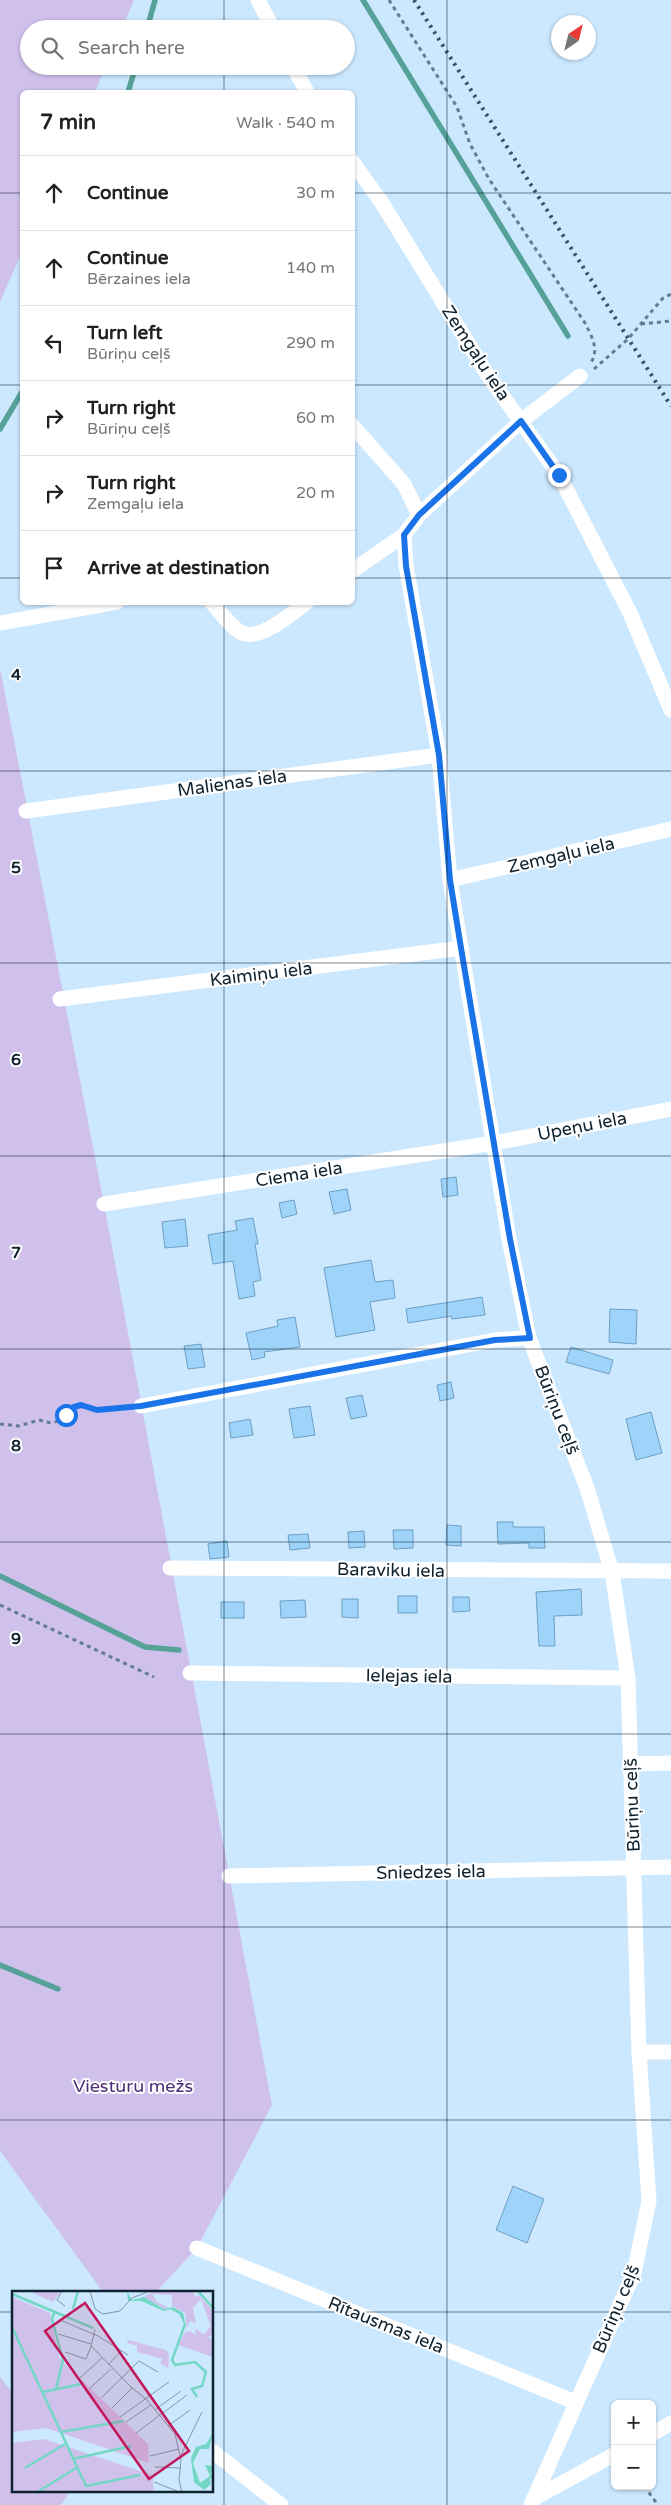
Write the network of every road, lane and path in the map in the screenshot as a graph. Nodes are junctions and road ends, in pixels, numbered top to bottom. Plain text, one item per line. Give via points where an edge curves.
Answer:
1 (258, 0) edge
2 (389, 0) edge
3 (268, 20) edge
4 (298, 75) edge
5 (306, 90) edge
6 (355, 165) edge
7 (671, 294) edge
8 (671, 321) edge
9 (641, 324) junction
10 (580, 376) junction
11 (521, 421) junction
12 (355, 428) edge
13 (419, 515) junction
14 (404, 535) junction
15 (355, 569) edge
16 (100, 605) edge
17 (214, 605) edge
18 (303, 605) edge
19 (0, 623) edge
20 (671, 710) edge
21 (439, 755) junction
22 (26, 811) dead end
23 (671, 829) edge
24 (450, 880) junction
25 (461, 948) junction
26 (60, 1000) dead end
27 (671, 1109) edge
28 (494, 1144) junction
29 (104, 1204) dead end
30 (530, 1338) junction
31 (141, 1406) joint
32 (0, 1424) edge
33 (170, 1568) dead end
34 (671, 1571) edge
35 (612, 1572) junction
36 (0, 1605) edge
37 (190, 1673) dead end
38 (154, 1676) dead end
39 (628, 1678) junction
40 (630, 1764) junction
41 (671, 1764) edge
42 (671, 1867) edge
43 (634, 1868) junction
44 (229, 1876) dead end
45 (639, 2052) junction
46 (671, 2052) edge
47 (197, 2248) dead end
48 (575, 2402) junction
49 (671, 2423) edge
50 (656, 2432) edge
51 (214, 2453) edge
52 (611, 2456) edge
53 (647, 2490) edge
54 (532, 2502) edge
55 (281, 2505) edge
56 (658, 2505) edge

1 - 3 street
2 - 10 path via 456,107 470,144 489,178 585,323 595,344 595,357
4 - 5 street
6 - 11 street, Zemgaļu iela via 382,203 487,374
7 - 9 path via 663,298
8 - 9 path
9 - 10 path via 600,366
10 - 11 street
11 - 13 street
11 - 20 street, Zemgaļu iela via 563,484 630,613
12 - 13 street via 404,484
13 - 14 street
14 - 15 street
14 - 21 street, Būriņu ceļš via 406,566
16 - 19 street
17 - 18 street via 241,632 254,635 271,628
21 - 22 street, Malienas iela
21 - 24 street, Būriņu ceļš
23 - 24 street, Zemgaļu iela
24 - 25 street, Būriņu ceļš
25 - 26 street, Kaimiņu iela
25 - 28 street, Būriņu ceļš
27 - 28 street, Upeņu iela
28 - 29 street, Ciema iela
28 - 30 street, Būriņu ceļš
30 - 31 street via 495,1340
30 - 35 street, Būriņu ceļš via 587,1488
31 - 32 path via 97,1410 81,1405 74,1407 60,1421 39,1420 18,1426
33 - 35 street, Baraviku iela
34 - 35 street, Baraviku iela
35 - 39 street, Būriņu ceļš
36 - 38 path
37 - 39 street, Ielejas iela
39 - 40 street, Būriņu ceļš
40 - 41 street
40 - 43 street, Būriņu ceļš
42 - 43 street, Sniedzes iela
43 - 44 street, Sniedzes iela
43 - 45 street, Būriņu ceļš
45 - 46 street
45 - 48 street, Būriņu ceļš via 649,2201 634,2273
47 - 48 street, Rītausmas iela
48 - 54 street, Būriņu ceļš
49 - 50 street
51 - 55 street
52 - 54 street
53 - 56 path

